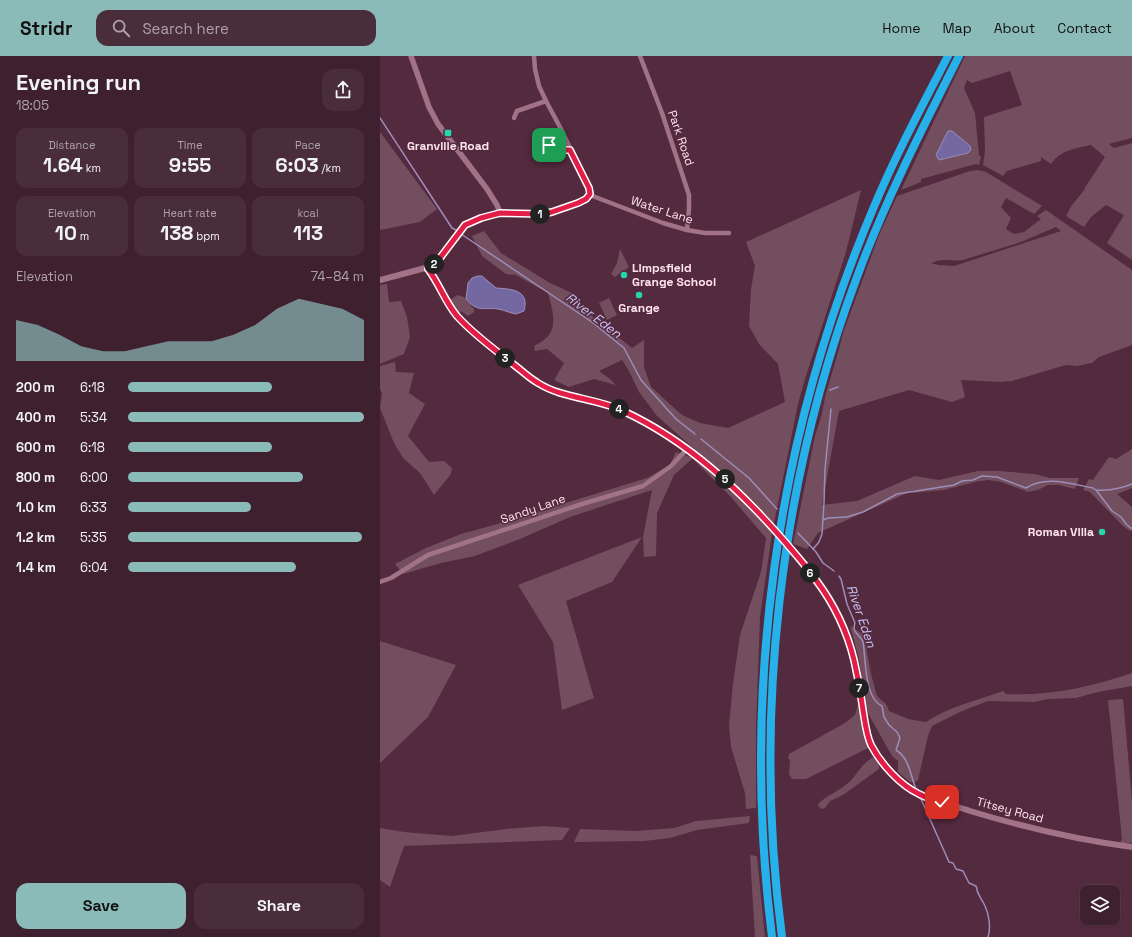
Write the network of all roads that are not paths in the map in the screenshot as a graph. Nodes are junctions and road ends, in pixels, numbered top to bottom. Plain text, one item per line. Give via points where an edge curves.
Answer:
1 (411, 56) edge
2 (534, 56) edge
3 (640, 56) edge
4 (948, 56) edge
5 (959, 56) edge
6 (546, 101) junction
7 (514, 118) dead end
8 (539, 144) dead end
9 (570, 150) junction
10 (590, 194) junction
11 (500, 213) junction
12 (687, 230) junction
13 (729, 233) dead end
14 (428, 269) junction
15 (380, 280) edge
16 (686, 449) junction
17 (380, 582) edge
18 (1132, 847) edge
19 (772, 937) edge
20 (782, 937) edge

1 - 11 street via 435,118 487,189
2 - 6 street via 539,86
3 - 12 street, Park Road via 689,195
4 - 19 highway via 880,191 844,283 820,356 798,437 781,521 765,646 761,741 764,855
5 - 20 highway via 894,187 849,299 823,382 805,452 786,555 774,659 772,814
6 - 7 street via 517,111
6 - 9 street
8 - 9 street via 549,145 558,150
9 - 10 street
10 - 11 street via 578,203 552,212
10 - 12 street, Water Lane
11 - 14 street via 465,225 437,262
12 - 13 street, Water Lane
14 - 15 main road
14 - 16 main road, Titsey Road via 458,317 489,346 539,384 571,396 623,410
16 - 17 street, Sandy Lane via 671,466 643,486 428,555
16 - 18 main road, Titsey Road via 748,501 804,564 826,594 851,647 865,725 871,744 897,779 920,795 1008,822 1098,843

